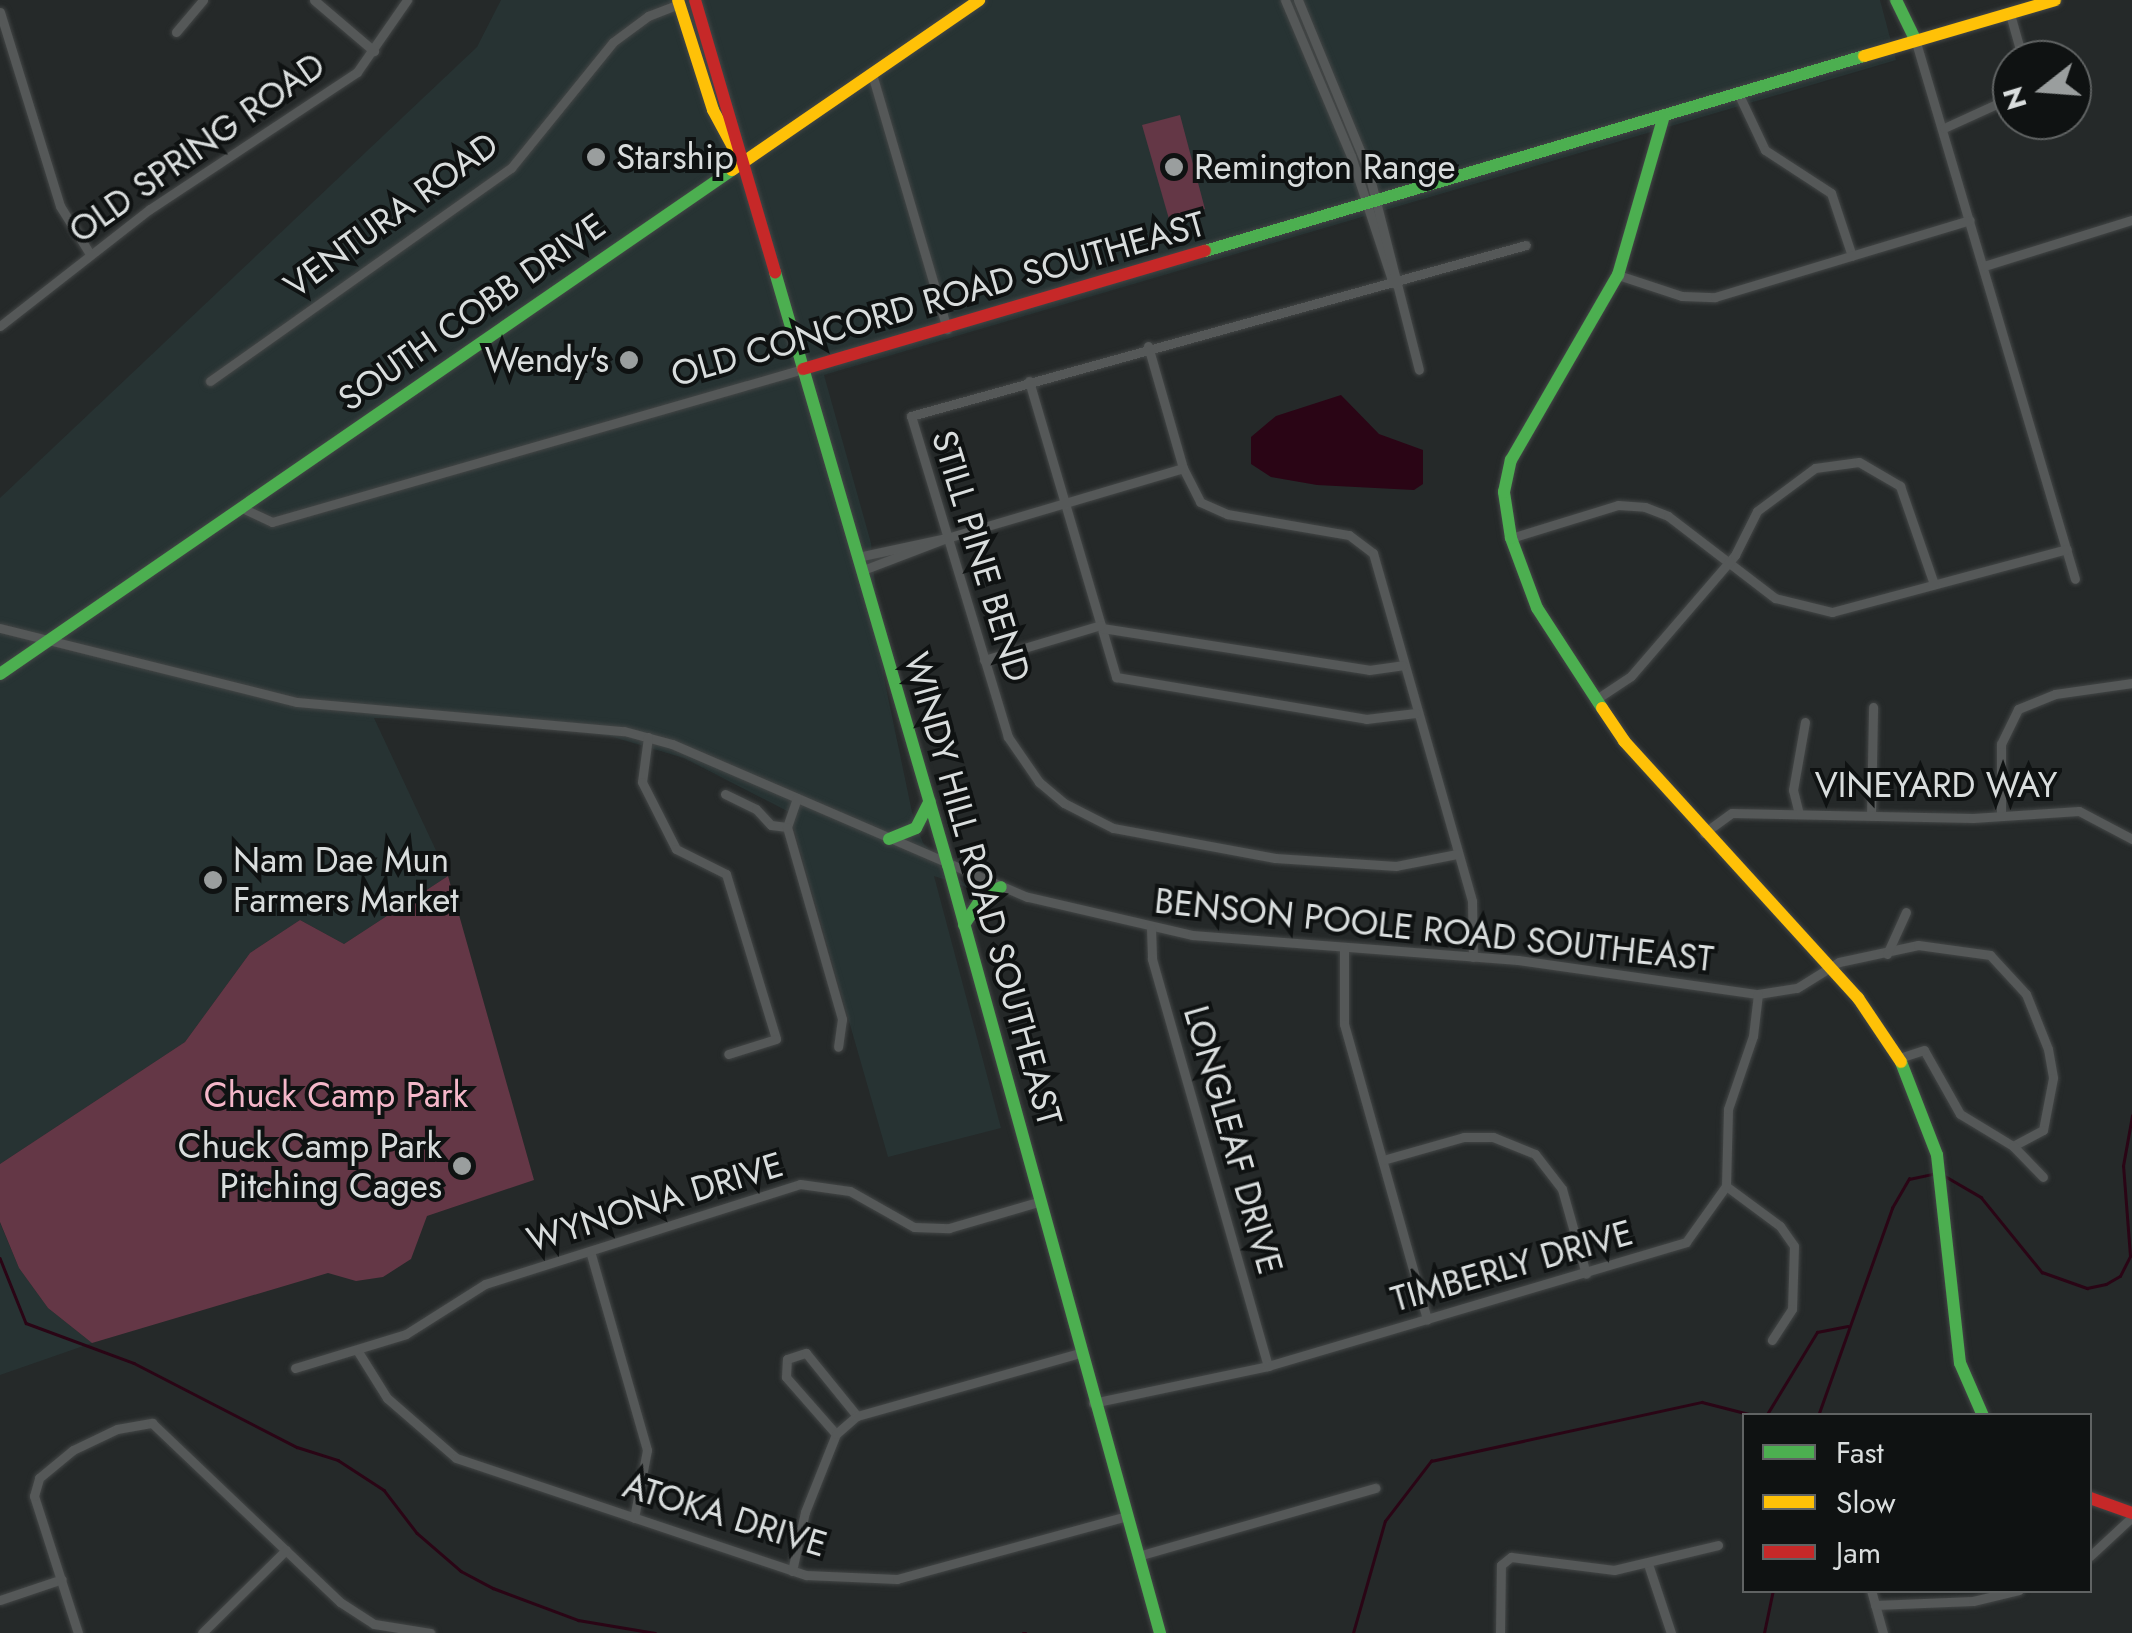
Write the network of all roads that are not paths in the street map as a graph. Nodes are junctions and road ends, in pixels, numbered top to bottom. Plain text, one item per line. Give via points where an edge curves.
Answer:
1 (204, 0) edge
2 (314, 0) edge
3 (407, 0) edge
4 (695, 0) edge
5 (979, 0) edge
6 (1285, 0) edge
7 (1298, 0) edge
8 (1896, 0) edge
9 (2056, 0) edge
10 (679, 2) edge
11 (0, 12) edge
12 (2010, 14) junction
13 (176, 32) dead end
14 (1915, 39) junction
15 (2017, 40) edge
16 (374, 51) junction
17 (872, 74) junction
18 (1738, 93) junction
19 (1992, 106) edge
20 (1664, 116) junction
21 (1944, 128) junction
22 (742, 162) junction
23 (1370, 202) junction
24 (1970, 220) junction
25 (2132, 220) edge
26 (1526, 245) dead end
27 (90, 254) junction
28 (1852, 256) junction
29 (1984, 266) junction
30 (1618, 275) junction
31 (1393, 283) junction
32 (0, 326) edge
33 (948, 329) junction
34 (1148, 346) junction
35 (804, 369) junction
36 (1419, 370) dead end
37 (210, 381) dead end
38 (1029, 382) junction
39 (1183, 468) junction
40 (1066, 503) junction
41 (242, 508) junction
42 (947, 538) junction
43 (1511, 538) junction
44 (2066, 550) junction
45 (1726, 562) junction
46 (860, 563) junction
47 (2074, 579) dead end
48 (1934, 584) junction
49 (1102, 626) junction
50 (0, 628) edge
51 (51, 639) junction
52 (984, 660) junction
53 (1403, 665) junction
54 (0, 674) edge
55 (2132, 682) edge
56 (1596, 700) junction
57 (1873, 707) dead end
58 (1416, 713) junction
59 (1805, 722) dead end
60 (648, 738) junction
61 (725, 794) dead end
62 (797, 798) junction
63 (930, 801) junction
64 (1799, 814) junction
65 (1871, 816) junction
66 (2001, 816) junction
67 (788, 827) junction
68 (1704, 833) junction
69 (889, 839) junction
70 (2132, 840) edge
71 (1458, 854) junction
72 (948, 865) junction
73 (1001, 887) junction
74 (1906, 912) dead end
75 (964, 924) junction
76 (1151, 928) junction
77 (1344, 948) junction
78 (1887, 954) junction
79 (1473, 956) junction
80 (1830, 968) junction
81 (1758, 994) junction
82 (838, 1046) dead end
83 (728, 1054) dead end
84 (1900, 1058) junction
85 (2013, 1146) junction
86 (1383, 1160) junction
87 (2043, 1177) dead end
88 (1726, 1186) junction
89 (1038, 1202) junction
90 (590, 1251) junction
91 (1586, 1274) junction
92 (1427, 1320) junction
93 (1772, 1340) dead end
94 (357, 1350) junction
95 (1080, 1353) junction
96 (1268, 1366) junction
97 (295, 1368) dead end
98 (1093, 1403) junction
99 (1982, 1413) edge
100 (857, 1416) junction
101 (836, 1434) junction
102 (1375, 1488) dead end
103 (2092, 1499) edge
104 (2132, 1515) edge
105 (1127, 1516) junction
106 (634, 1518) junction
107 (1718, 1545) dead end
108 (286, 1550) junction
109 (2092, 1554) edge
110 (1138, 1556) junction
111 (1648, 1564) junction
112 (792, 1571) junction
113 (62, 1580) junction
114 (1872, 1593) edge
115 (2007, 1593) edge
116 (0, 1600) edge
117 (1875, 1605) junction
118 (372, 1628) edge
119 (78, 1633) edge
120 (202, 1633) edge
121 (430, 1633) edge
122 (1160, 1633) edge
123 (1500, 1633) edge
124 (1671, 1633) edge
125 (1883, 1633) edge

1 - 13 street
2 - 16 street
3 - 16 street, OLD SPRING ROAD
4 - 22 main road, WINDY HILL ROAD SOUTHEAST
5 - 17 main road, SOUTH COBB DRIVE
6 - 23 street
7 - 23 street
8 - 14 main road
9 - 12 main road, OLD CONCORD ROAD SOUTHEAST
10 - 22 main road, WINDY HILL ROAD SOUTHEAST via 712,110
10 - 37 street, VENTURA ROAD via 614,42 510,168
11 - 27 street via 60,206
12 - 14 main road, OLD CONCORD ROAD SOUTHEAST
12 - 15 street
14 - 18 main road, OLD CONCORD ROAD SOUTHEAST
14 - 21 street
16 - 27 street, OLD SPRING ROAD via 324,96
17 - 22 main road, SOUTH COBB DRIVE
17 - 33 street
18 - 20 main road, OLD CONCORD ROAD SOUTHEAST
18 - 28 street via 1765,150 1831,192
19 - 21 street
20 - 23 main road, OLD CONCORD ROAD SOUTHEAST
20 - 30 main road
21 - 24 street
22 - 35 main road, WINDY HILL ROAD SOUTHEAST
22 - 41 main road, SOUTH COBB DRIVE
23 - 31 street
23 - 33 main road, OLD CONCORD ROAD SOUTHEAST
24 - 28 street
24 - 29 street
25 - 29 street
26 - 31 street, STILL PINE BEND
27 - 32 street, OLD SPRING ROAD
28 - 30 street via 1715,297 1682,296
29 - 44 street
30 - 43 main road via 1516,447 1504,492
31 - 34 street, STILL PINE BEND via 1250,326
31 - 36 street
33 - 35 main road, OLD CONCORD ROAD SOUTHEAST
34 - 38 street, STILL PINE BEND
34 - 39 street
35 - 41 street, OLD CONCORD ROAD SOUTHEAST via 272,522
35 - 46 main road, WINDY HILL ROAD SOUTHEAST
38 - 40 street
38 - 42 street, STILL PINE BEND via 910,416
39 - 40 street
39 - 53 street via 1195,497 1212,510 1364,543 1376,561
40 - 42 street
40 - 49 street
41 - 51 main road, SOUTH COBB DRIVE
42 - 46 street
42 - 52 street, STILL PINE BEND
43 - 45 street via 1618,505 1644,507 1668,516
43 - 56 main road via 1526,587
44 - 47 street
44 - 48 street
45 - 48 street via 1776,598 1817,611 1846,611
45 - 48 street via 1756,510 1778,490 1815,468 1859,462 1889,476 1908,498
45 - 56 street via 1631,676
46 - 63 main road, WINDY HILL ROAD SOUTHEAST
49 - 52 street
49 - 53 street via 1369,670
49 - 58 street via 1116,677 1366,719
50 - 51 street
51 - 54 main road, SOUTH COBB DRIVE
51 - 60 street, BENSON POOLE ROAD SOUTHEAST via 278,698 587,724
52 - 71 street, STILL PINE BEND via 1008,737 1028,768 1064,803 1103,825 1275,858 1396,866
53 - 58 street
55 - 66 street via 2044,696 2018,709 2000,744
56 - 68 main road
57 - 65 street
58 - 71 street
59 - 64 street via 1792,790
60 - 62 street, BENSON POOLE ROAD SOUTHEAST
60 - 83 street via 642,782 676,850 724,870 776,1039
61 - 67 street via 771,825
62 - 67 street
62 - 69 street, BENSON POOLE ROAD SOUTHEAST
63 - 69 main road via 916,828
63 - 72 main road, WINDY HILL ROAD SOUTHEAST
64 - 65 street, VINEYARD WAY
64 - 68 street, VINEYARD WAY via 1732,813
65 - 66 street, VINEYARD WAY
66 - 70 street, VINEYARD WAY via 2079,812
67 - 82 street via 842,1018
68 - 80 main road
69 - 72 street, BENSON POOLE ROAD SOUTHEAST
71 - 79 street via 1474,910
72 - 73 street, BENSON POOLE ROAD SOUTHEAST
72 - 75 main road, WINDY HILL ROAD SOUTHEAST
73 - 75 main road via 981,899
73 - 76 street, BENSON POOLE ROAD SOUTHEAST
74 - 78 street
75 - 89 main road, WINDY HILL ROAD SOUTHEAST
76 - 77 street, BENSON POOLE ROAD SOUTHEAST
76 - 96 street, LONGLEAF DRIVE via 1156,972
77 - 79 street, BENSON POOLE ROAD SOUTHEAST
77 - 86 street via 1344,1024
78 - 80 street, BENSON POOLE ROAD SOUTHEAST
78 - 85 street, BENSON POOLE ROAD SOUTHEAST via 1918,944 1990,955 2026,994 2048,1049 2052,1100 2043,1130
79 - 81 street, BENSON POOLE ROAD SOUTHEAST
80 - 81 street, BENSON POOLE ROAD SOUTHEAST via 1797,988
80 - 84 main road
81 - 88 street via 1753,1036 1728,1109
84 - 85 street via 1924,1050 1960,1114
84 - 99 main road via 1937,1155 1960,1363
85 - 87 street
86 - 91 street via 1464,1137 1493,1138 1535,1154 1562,1189
86 - 92 street
88 - 91 street, TIMBERLY DRIVE via 1686,1242
88 - 93 street via 1780,1226 1794,1246 1792,1308
89 - 90 street, WYNONA DRIVE via 949,1228 914,1228 850,1191 800,1184
89 - 95 main road, WINDY HILL ROAD SOUTHEAST
90 - 94 street, WYNONA DRIVE via 486,1284 406,1334
90 - 106 street via 647,1450
91 - 92 street, TIMBERLY DRIVE
92 - 96 street, TIMBERLY DRIVE
94 - 97 street, WYNONA DRIVE
94 - 106 street, ATOKA DRIVE via 387,1398 456,1458
95 - 98 main road, WINDY HILL ROAD SOUTHEAST
95 - 100 street
96 - 98 street, TIMBERLY DRIVE
98 - 105 main road, WINDY HILL ROAD SOUTHEAST
100 - 101 street
100 - 101 street via 806,1353 787,1358 786,1377
101 - 112 street
102 - 110 street
103 - 104 main road
104 - 109 street
105 - 110 main road, WINDY HILL ROAD SOUTHEAST
105 - 112 street, ATOKA DRIVE via 897,1579
106 - 112 street, ATOKA DRIVE
107 - 111 street
108 - 113 street via 152,1422 117,1430 49,1467 34,1496
108 - 118 street
108 - 120 street
110 - 122 main road, WINDY HILL ROAD SOUTHEAST
111 - 123 street via 1608,1570 1511,1556 1502,1566
111 - 124 street
113 - 116 street
113 - 119 street
114 - 117 street
115 - 117 street
117 - 125 street
118 - 121 street

